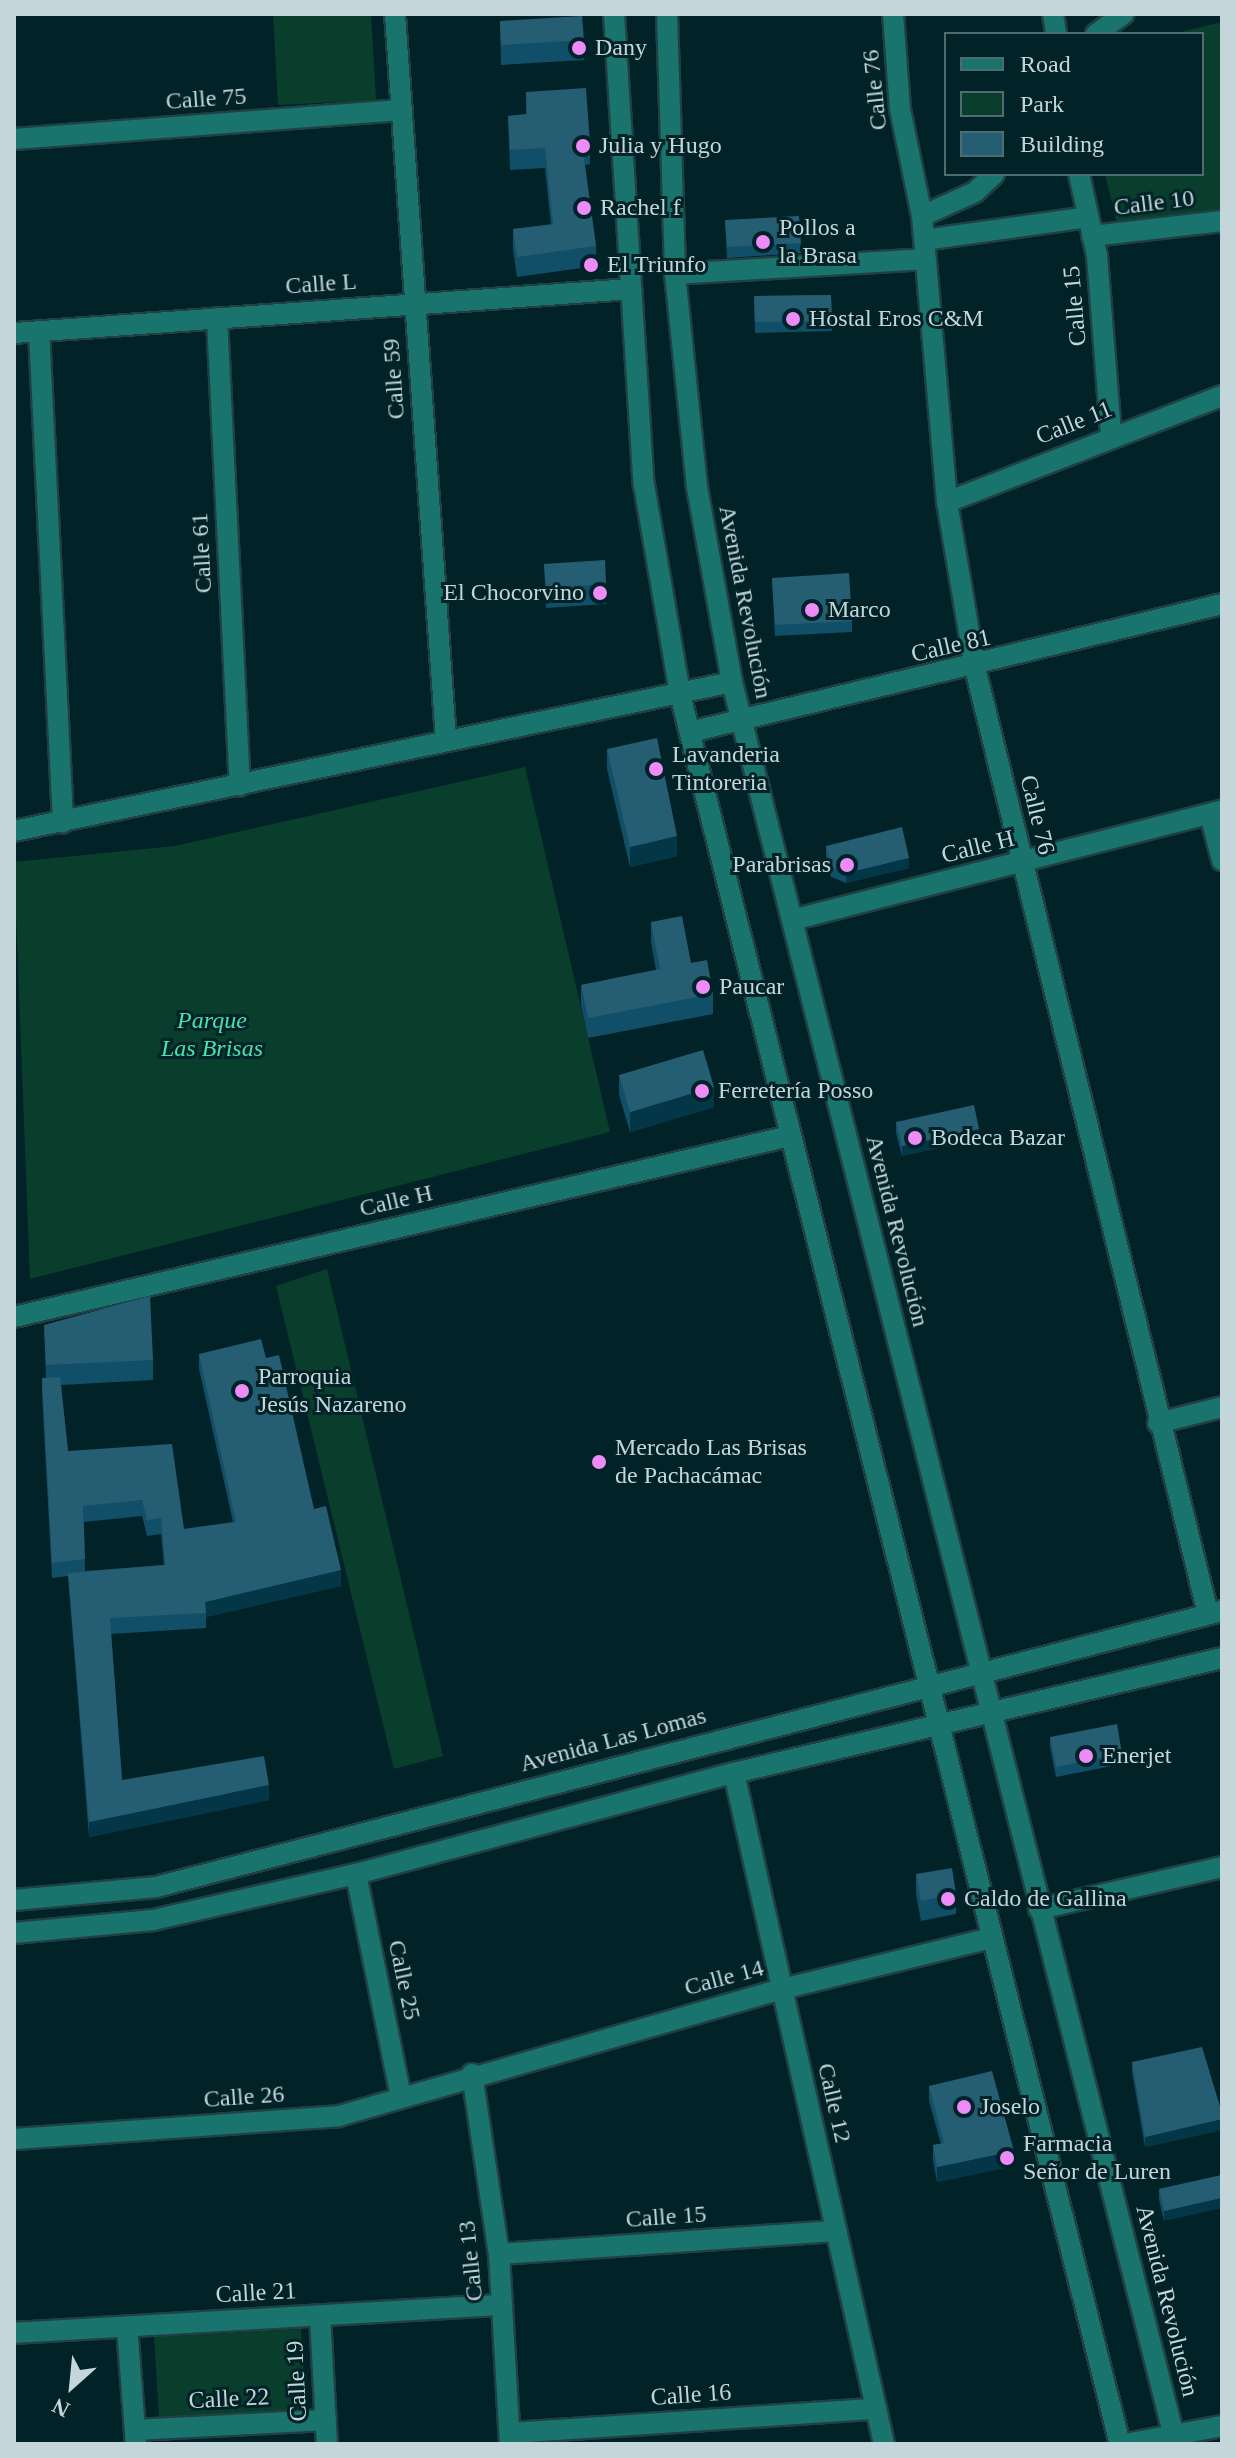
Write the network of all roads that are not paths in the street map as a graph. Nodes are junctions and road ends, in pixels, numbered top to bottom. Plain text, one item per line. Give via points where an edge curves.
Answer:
1 (395, 14) edge
2 (614, 14) edge
3 (667, 14) edge
4 (893, 14) edge
5 (1124, 14) edge
6 (1099, 32) edge
7 (401, 110) junction
8 (14, 139) edge
9 (992, 176) edge
10 (1079, 176) edge
11 (922, 216) junction
12 (1222, 221) edge
13 (1089, 227) junction
14 (925, 250) junction
15 (675, 274) junction
16 (631, 289) junction
17 (415, 304) junction
18 (217, 318) junction
19 (39, 331) junction
20 (14, 333) edge
21 (1222, 396) edge
22 (1111, 435) junction
23 (947, 502) junction
24 (1222, 604) edge
25 (975, 668) junction
26 (732, 682) junction
27 (680, 694) junction
28 (741, 719) junction
29 (690, 732) junction
30 (446, 740) junction
31 (240, 785) junction
32 (1216, 812) edge
33 (63, 822) junction
34 (14, 831) edge
35 (1222, 860) edge
36 (1022, 863) junction
37 (792, 920) junction
38 (790, 1136) junction
39 (14, 1317) edge
40 (1222, 1407) edge
41 (1158, 1423) junction
42 (1215, 1613) edge
43 (1222, 1658) edge
44 (981, 1672) junction
45 (927, 1684) junction
46 (991, 1717) junction
47 (941, 1727) junction
48 (734, 1773) junction
49 (1222, 1867) edge
50 (356, 1874) junction
51 (14, 1889) edge
52 (14, 1900) edge
53 (1039, 1909) junction
54 (15, 1932) edge
55 (992, 1938) junction
56 (782, 1989) junction
57 (472, 2074) junction
58 (401, 2097) junction
59 (14, 2139) edge
60 (836, 2231) junction
61 (499, 2254) junction
62 (502, 2305) junction
63 (320, 2316) junction
64 (127, 2327) junction
65 (14, 2333) edge
66 (876, 2409) junction
67 (326, 2420) junction
68 (1222, 2426) edge
69 (135, 2437) edge
70 (510, 2438) edge
71 (1176, 2441) edge
72 (327, 2444) edge
73 (884, 2444) edge
74 (1123, 2444) edge

1 - 7 street, Calle 59
2 - 16 street
3 - 15 street, Avenida Revolución
4 - 11 street, Calle 76 via 900,109
5 - 6 street
7 - 8 street, Calle 75
7 - 17 street, Calle 59
9 - 11 street via 975,192
10 - 13 street, Calle 15
11 - 14 street, Calle 76
12 - 13 street, Calle 10
13 - 14 street, Calle 10
13 - 22 street, Calle 15
14 - 15 street, Calle 10
14 - 23 street, Calle 76
15 - 26 street, Avenida Revolución via 697,487
16 - 17 street, Calle L
16 - 27 street via 644,485
17 - 18 street, Calle L
17 - 30 street, Calle 59
18 - 19 street, Calle L
18 - 31 street, Calle 61
19 - 20 street, Calle L
19 - 33 street
21 - 22 street, Calle 11
22 - 23 street, Calle 11
23 - 25 street, Calle 76
24 - 25 street, Calle 81
25 - 28 street, Calle 81
25 - 36 street, Calle 76
26 - 27 street
26 - 28 street, Avenida Revolución
27 - 29 street
27 - 30 street
28 - 29 street, Calle 81
28 - 37 street, Avenida Revolución
29 - 38 street
30 - 31 street
31 - 33 street
32 - 35 street
32 - 36 street, Calle H
33 - 34 street
36 - 37 street, Calle H
36 - 41 street, Calle 76
37 - 44 street, Avenida Revolución
38 - 39 street, Calle H
38 - 45 street
40 - 41 street
41 - 42 street, Calle 76
42 - 44 street, Avenida Las Lomas
43 - 46 street
44 - 45 street, Avenida Las Lomas
44 - 46 street, Avenida Revolución
45 - 47 street
45 - 52 street, Avenida Las Lomas via 156,1887
46 - 47 street
46 - 53 street, Avenida Revolución
47 - 48 street
47 - 55 street
48 - 50 street
48 - 56 street, Calle 12
49 - 53 street
50 - 54 street via 153,1920
50 - 58 street, Calle 25
51 - 52 street
52 - 54 street
53 - 71 street, Avenida Revolución
55 - 56 street, Calle 14
55 - 74 street
56 - 57 street, Calle 14
56 - 60 street, Calle 12
57 - 58 street, Calle 26
57 - 61 street, Calle 13
58 - 59 street, Calle 26 via 339,2116
60 - 61 street, Calle 15
60 - 66 street, Calle 12
61 - 62 street, Calle 13
62 - 63 street, Calle 21
62 - 70 street, Calle 13
63 - 64 street, Calle 21
63 - 67 street, Calle 19
64 - 65 street, Calle 21
64 - 69 street
66 - 70 street, Calle 16
66 - 73 street, Calle 12
67 - 69 street, Calle 22
67 - 72 street, Calle 19
68 - 71 street
71 - 74 street

